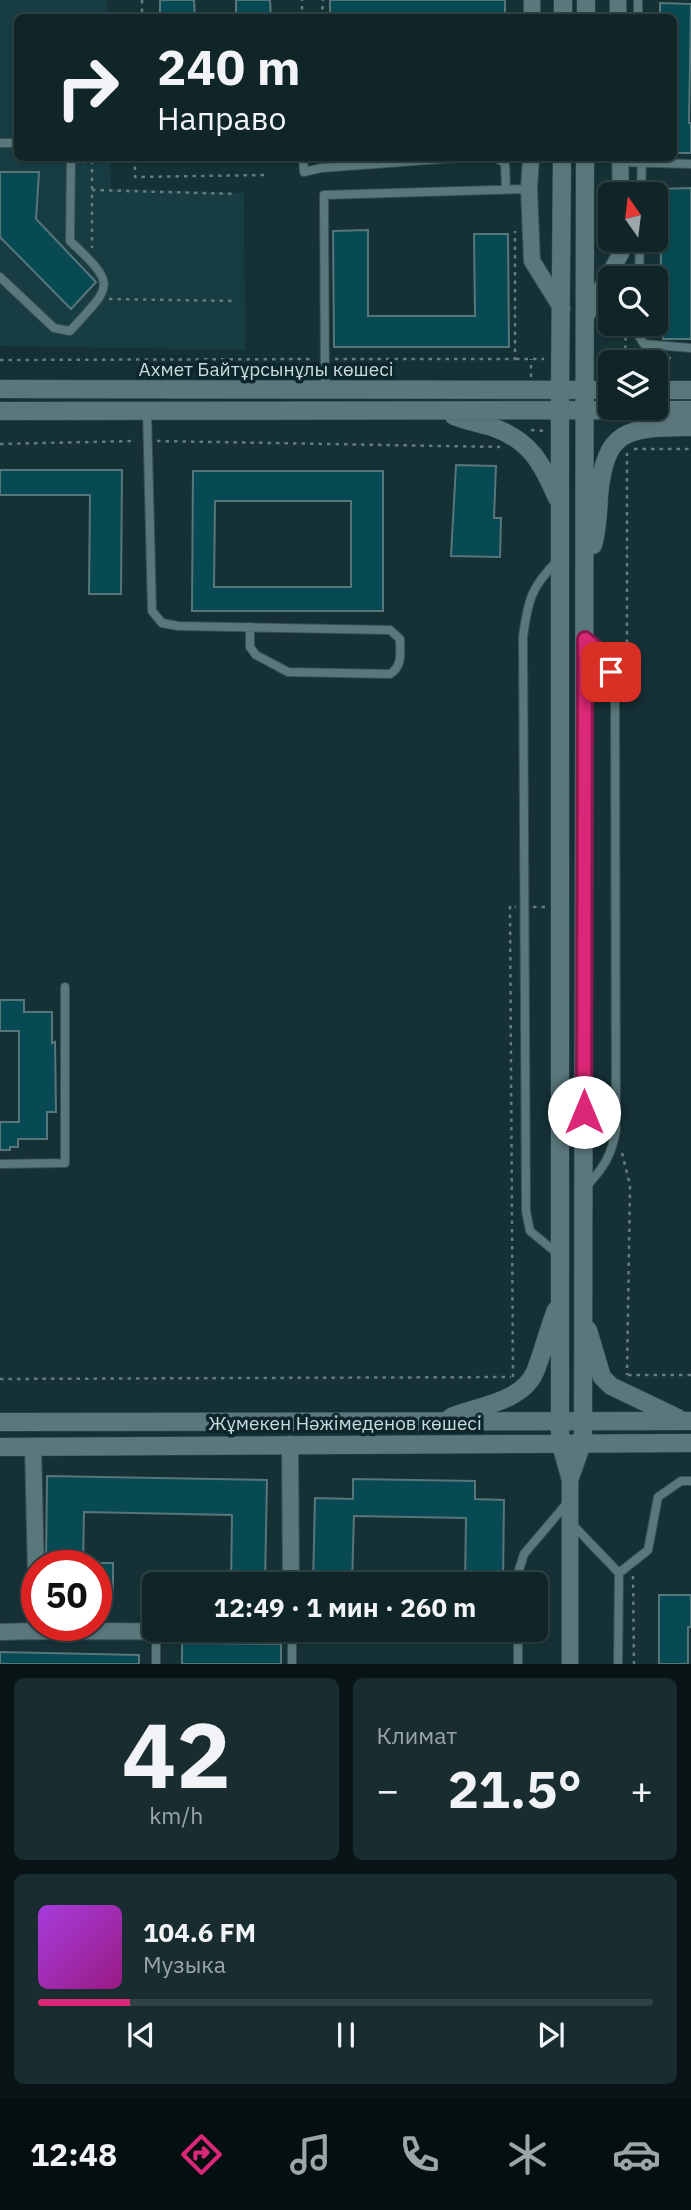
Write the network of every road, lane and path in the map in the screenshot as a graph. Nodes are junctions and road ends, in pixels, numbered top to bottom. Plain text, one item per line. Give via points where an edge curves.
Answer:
1 (71, 161) edge
2 (85, 161) edge
3 (135, 161) edge
4 (303, 161) edge
5 (399, 161) edge
6 (501, 161) edge
7 (531, 161) edge
8 (562, 161) edge
9 (586, 161) edge
10 (620, 161) edge
11 (642, 161) edge
12 (654, 161) edge
13 (691, 164) edge
14 (265, 175) dead end
15 (621, 182) edge
16 (641, 182) edge
17 (506, 189) junction
18 (529, 189) junction
19 (92, 190) junction
20 (236, 194) dead end
21 (621, 252) edge
22 (92, 261) junction
23 (0, 277) edge
24 (99, 299) junction
25 (236, 301) dead end
26 (562, 309) junction
27 (585, 318) junction
28 (640, 336) edge
29 (691, 348) edge
30 (668, 358) edge
31 (678, 358) dead end
32 (515, 359) dead end
33 (561, 359) junction
34 (586, 359) junction
35 (598, 359) edge
36 (0, 389) edge
37 (325, 390) junction
38 (668, 390) edge
39 (691, 390) edge
40 (560, 391) junction
41 (586, 391) junction
42 (598, 391) edge
43 (586, 410) junction
44 (691, 410) edge
45 (0, 411) edge
46 (147, 411) junction
47 (441, 411) junction
48 (530, 411) junction
49 (560, 411) junction
50 (691, 427) edge
51 (560, 431) junction
52 (148, 440) junction
53 (520, 440) junction
54 (0, 444) edge
55 (627, 449) dead end
56 (560, 506) junction
57 (560, 558) junction
58 (585, 568) junction
59 (250, 627) junction
60 (585, 639) junction
61 (615, 696) junction
62 (65, 986) dead end
63 (616, 1130) junction
64 (0, 1164) edge
65 (584, 1189) junction
66 (560, 1256) junction
67 (560, 1300) junction
68 (583, 1318) junction
69 (627, 1375) junction
70 (691, 1375) edge
71 (512, 1377) dead end
72 (0, 1379) edge
73 (611, 1386) junction
74 (0, 1422) edge
75 (439, 1422) junction
76 (560, 1422) junction
77 (583, 1422) junction
78 (690, 1422) edge
79 (583, 1443) junction
80 (691, 1443) edge
81 (290, 1444) junction
82 (560, 1444) junction
83 (0, 1447) edge
84 (33, 1447) junction
85 (570, 1480) junction
86 (691, 1481) edge
87 (570, 1500) junction
88 (571, 1523) junction
89 (35, 1550) edge
90 (633, 1562) junction
91 (292, 1572) edge
92 (519, 1572) edge
93 (619, 1573) junction
94 (21, 1627) edge
95 (112, 1629) edge
96 (142, 1631) edge
97 (0, 1632) edge
98 (156, 1642) edge
99 (292, 1642) edge
100 (518, 1642) edge
101 (156, 1664) edge
102 (292, 1664) edge
103 (518, 1664) edge
104 (570, 1664) edge
105 (618, 1664) edge
106 (634, 1664) edge

1 - 22 lane via 70,241
2 - 19 path via 92,162
3 - 14 path via 135,177
4 - 5 lane via 304,172
6 - 17 lane
7 - 18 street
8 - 26 main road
9 - 27 main road
10 - 15 street
11 - 16 lane
12 - 13 lane
17 - 18 lane
17 - 37 lane via 324,195
18 - 26 street via 532,261
19 - 20 path
19 - 22 path
21 - 27 street
22 - 24 lane via 104,276
23 - 24 lane via 54,328 70,331
24 - 25 path
26 - 33 main road
27 - 34 main road
28 - 29 lane via 644,344
30 - 31 path
32 - 33 path
33 - 40 main road
34 - 35 path
34 - 41 main road
36 - 37 main road, Ахмет Байтұрсынұлы көшесі
37 - 40 main road, Ахмет Байтұрсынұлы көшесі
38 - 39 main road
40 - 41 main road, Ахмет Байтұрсынұлы көшесі
40 - 49 main road
41 - 42 main road, Ахмет Байтұрсынұлы көшесі
41 - 43 main road
43 - 44 main road
43 - 49 main road
43 - 58 main road
45 - 46 main road
46 - 47 main road
46 - 52 lane
47 - 48 main road
47 - 53 main road
48 - 49 main road
48 - 51 path via 529,430
49 - 51 main road
50 - 58 main road via 635,430 618,438 607,452 597,530
51 - 56 main road
52 - 53 path via 505,448
52 - 54 path
52 - 59 lane via 152,611 162,623 178,626
53 - 56 main road via 543,465
55 - 61 path via 627,656
56 - 57 main road
57 - 66 main road
57 - 66 lane via 542,576 528,601 523,637 526,1211 530,1231
58 - 60 main road
59 - 59 lane via 390,630 400,639 400,662 390,674 288,672 250,647
60 - 61 lane via 599,651 611,672
60 - 65 main road
61 - 63 lane
62 - 64 lane via 65,1163
63 - 65 lane via 605,1166
63 - 69 path via 630,1185
65 - 68 main road
66 - 67 main road
67 - 75 main road via 534,1374 523,1388
67 - 76 main road
68 - 73 main road via 602,1377
68 - 77 main road
69 - 70 path
69 - 73 path
71 - 72 path
73 - 78 main road
74 - 75 main road, Жұмекен Нәжімеденов көшесі
75 - 76 main road, Жұмекен Нәжімеденов көшесі
76 - 77 main road, Жұмекен Нәжімеденов көшесі
76 - 82 main road
77 - 78 main road, Жұмекен Нәжімеденов көшесі
77 - 79 main road
79 - 80 main road, Жұмекен Нәжімеденов көшесі
79 - 82 main road, Жұмекен Нәжімеденов көшесі
79 - 85 street
81 - 82 main road, Жұмекен Нәжімеденов көшесі
81 - 84 main road, Жұмекен Нәжімеденов көшесі
81 - 91 street
82 - 85 street
83 - 84 main road, Жұмекен Нәжімеденов көшесі
84 - 89 street
85 - 87 street
86 - 90 lane via 681,1481 657,1497 648,1550
87 - 88 street
87 - 92 lane via 524,1554
88 - 93 lane
88 - 104 street
90 - 93 lane
90 - 106 path
93 - 105 lane
94 - 97 street
95 - 96 street
98 - 101 lane
99 - 102 lane
100 - 103 lane

